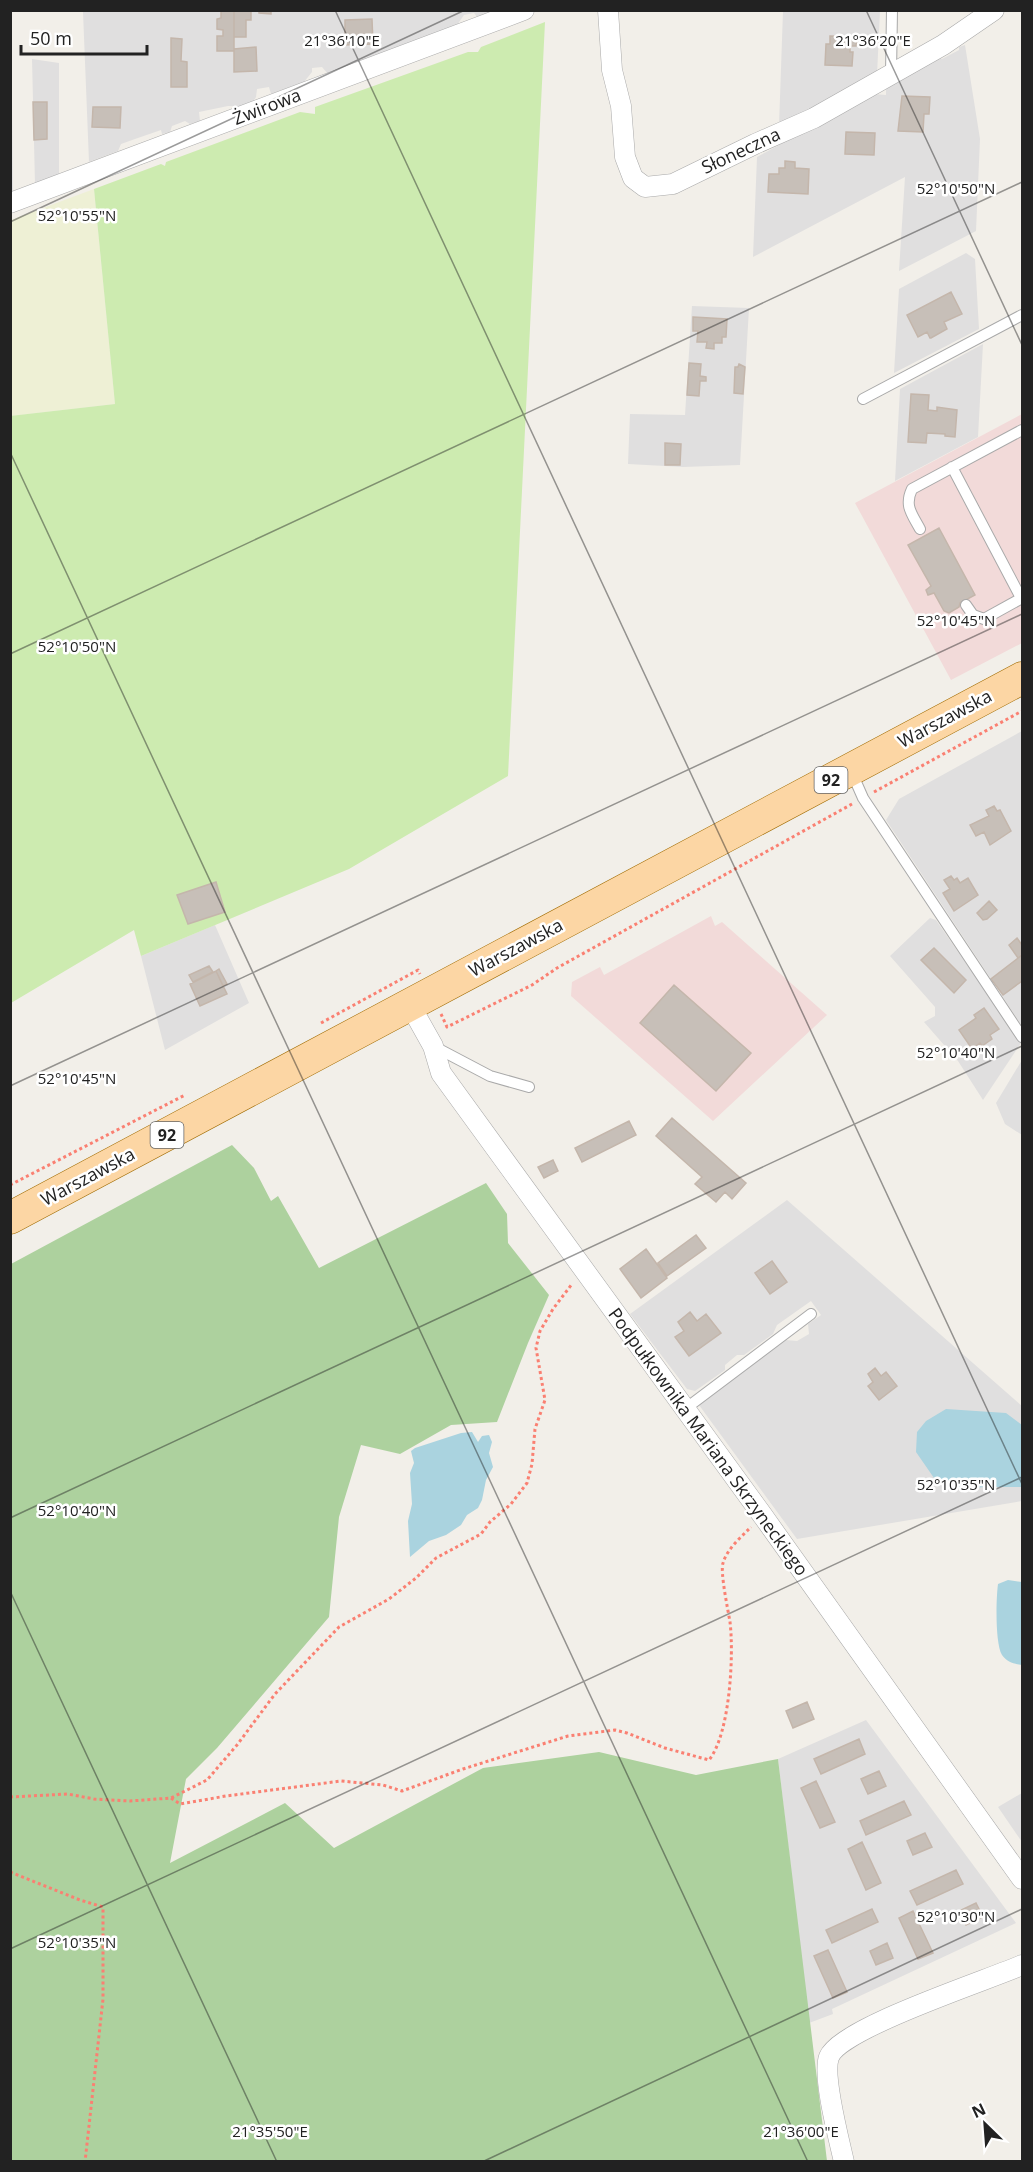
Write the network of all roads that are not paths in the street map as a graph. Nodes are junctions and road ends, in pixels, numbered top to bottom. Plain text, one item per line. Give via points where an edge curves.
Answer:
1 (524, 10) edge
2 (609, 10) edge
3 (892, 10) edge
4 (994, 10) edge
5 (891, 74) junction
6 (10, 203) edge
7 (1023, 315) edge
8 (863, 399) dead end
9 (1023, 430) edge
10 (952, 468) junction
11 (920, 529) dead end
12 (1022, 598) edge
13 (966, 605) dead end
14 (1023, 678) edge
15 (850, 770) junction
16 (424, 1006) junction
17 (1023, 1036) edge
18 (433, 1046) junction
19 (529, 1087) dead end
20 (10, 1218) edge
21 (811, 1314) dead end
22 (685, 1409) junction
23 (1021, 1874) edge
24 (1023, 1965) edge
25 (844, 2162) edge

1 - 6 street, Żwirowa
2 - 5 street, Słoneczna via 612,70 621,106 625,157 633,178 645,187 673,184 814,118
3 - 5 lane
4 - 5 street, Słoneczna
7 - 8 lane
9 - 10 lane
10 - 11 lane via 912,489 907,498
10 - 12 lane
12 - 13 lane via 984,619 973,615
14 - 15 main road, Warszawska / 92
15 - 16 main road, Warszawska / 92
15 - 17 lane via 863,798
16 - 18 street, Podpułkownika Mariana Skrzyneckiego
16 - 20 main road, Warszawska / 92
18 - 19 lane via 490,1076
18 - 22 street, Podpułkownika Mariana Skrzyneckiego via 441,1073
21 - 22 lane
22 - 23 street, Podpułkownika Mariana Skrzyneckiego
24 - 25 street via 884,2019 837,2046 829,2058 828,2078

